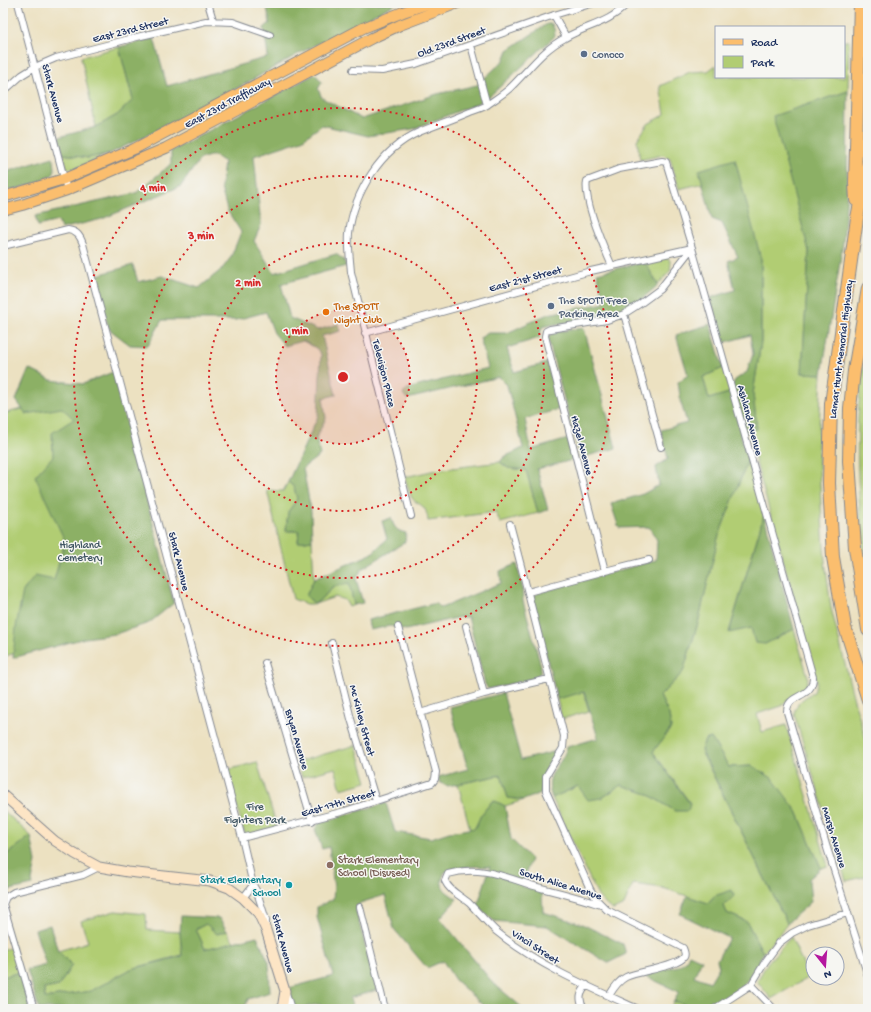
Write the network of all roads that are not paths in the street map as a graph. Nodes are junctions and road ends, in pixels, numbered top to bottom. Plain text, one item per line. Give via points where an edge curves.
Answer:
1 (18, 3) edge
2 (208, 3) edge
3 (430, 3) edge
4 (458, 3) edge
5 (594, 3) edge
6 (628, 3) edge
7 (859, 5) edge
8 (554, 15) junction
9 (213, 20) junction
10 (270, 35) dead end
11 (566, 37) junction
12 (471, 45) junction
13 (35, 67) junction
14 (353, 70) dead end
15 (3, 92) edge
16 (487, 105) junction
17 (868, 164) edge
18 (64, 180) junction
19 (67, 190) junction
20 (3, 197) edge
21 (3, 210) edge
22 (857, 218) junction
23 (3, 246) edge
24 (692, 248) junction
25 (612, 266) junction
26 (868, 288) edge
27 (624, 314) junction
28 (365, 333) junction
29 (662, 447) dead end
30 (411, 516) dead end
31 (510, 524) dead end
32 (649, 560) dead end
33 (605, 570) junction
34 (528, 592) junction
35 (466, 626) dead end
36 (398, 627) dead end
37 (868, 630) edge
38 (332, 643) dead end
39 (265, 663) dead end
40 (549, 679) junction
41 (484, 694) junction
42 (868, 700) edge
43 (788, 704) joint
44 (420, 713) junction
45 (3, 795) edge
46 (376, 801) junction
47 (312, 821) junction
48 (242, 838) junction
49 (99, 867) junction
50 (448, 874) joint
51 (253, 885) junction
52 (243, 898) junction
53 (603, 905) junction
54 (360, 907) dead end
55 (848, 913) junction
56 (266, 930) junction
57 (868, 976) edge
58 (587, 985) junction
59 (751, 985) junction
60 (285, 990) junction
61 (609, 996) junction
62 (34, 1009) edge
63 (282, 1009) edge
64 (291, 1009) edge
65 (386, 1009) edge
66 (584, 1009) edge
67 (638, 1009) edge
68 (714, 1009) edge
69 (774, 1009) edge

1 - 13 street, Stark Avenue
2 - 9 street
3 - 18 main road, East 23rd Trafficway via 364,28 134,149
4 - 19 main road, East 23rd Trafficway via 393,28 166,148
5 - 8 street
6 - 11 street, Television Place via 610,18
7 - 22 highway via 855,183
8 - 11 street
8 - 12 street, Old 23rd Street
9 - 10 street, East 23rd Street via 233,22
9 - 13 street, East 23rd Street via 56,58
11 - 16 street, Television Place via 546,50 509,89
12 - 14 street, Old 23rd Street via 405,67 382,71
12 - 16 street
13 - 15 street, East 23rd Street
13 - 18 street, Stark Avenue
16 - 28 street, Television Place via 404,140 381,161 364,186 353,215 349,250 351,272
17 - 22 highway, Lamar Hunt Memorial Highway
18 - 19 street, Stark Avenue
18 - 20 main road, East 23rd Trafficway
19 - 21 main road, East 23rd Trafficway
22 - 42 highway, Lamar Hunt Memorial Highway via 831,404 829,483 833,557 845,627
23 - 48 street, Stark Avenue via 68,230 79,234
24 - 25 street, East 21st Street
24 - 25 street, Ashland Avenue via 666,162 619,169 587,181 586,185 596,226
24 - 27 street via 660,289
24 - 43 street, Ashland Avenue via 812,677 813,684 810,688
25 - 28 street, East 21st Street
26 - 37 highway, Lamar Hunt Memorial Highway via 854,371 849,460 854,548
27 - 29 street
27 - 33 street, Hazel Avenue via 607,320 552,328 546,331 545,336
28 - 30 street, Television Place
31 - 34 street
32 - 33 street
33 - 34 street
34 - 40 street
35 - 41 street
36 - 44 street
38 - 46 street, Mc Kinley Street via 351,719
39 - 47 street, Bryan Avenue
40 - 41 street
40 - 53 street via 564,736 563,748 546,776 546,790 590,889
41 - 44 street
43 - 55 street, Marsh Avenue via 787,712
44 - 46 street, East 17th Street via 436,772 435,777 428,785
45 - 49 main road via 56,841
46 - 47 street, East 17th Street
47 - 48 street, East 17th Street
48 - 51 street, Stark Avenue
49 - 52 main road via 210,881 229,888
49 - 62 street via 83,875 14,892 6,897 4,904
50 - 53 street, South Alice Avenue via 477,870
50 - 58 street, Vincil Street via 445,881 448,888 467,902 495,931 557,971
51 - 52 street
51 - 56 street, Stark Avenue via 266,920
52 - 56 main road via 258,913
53 - 61 street, South Alice Avenue via 607,910 683,948 685,954 677,963 625,978 614,987
54 - 65 street
55 - 57 street, Marsh Avenue
55 - 59 street via 808,925 792,933 779,943
56 - 60 main road, Stark Avenue
58 - 61 street, Vincil Street
58 - 66 street via 581,992 580,999
59 - 68 street
59 - 69 street
60 - 63 main road
60 - 64 street, Stark Avenue
61 - 67 street, Vincil Street

